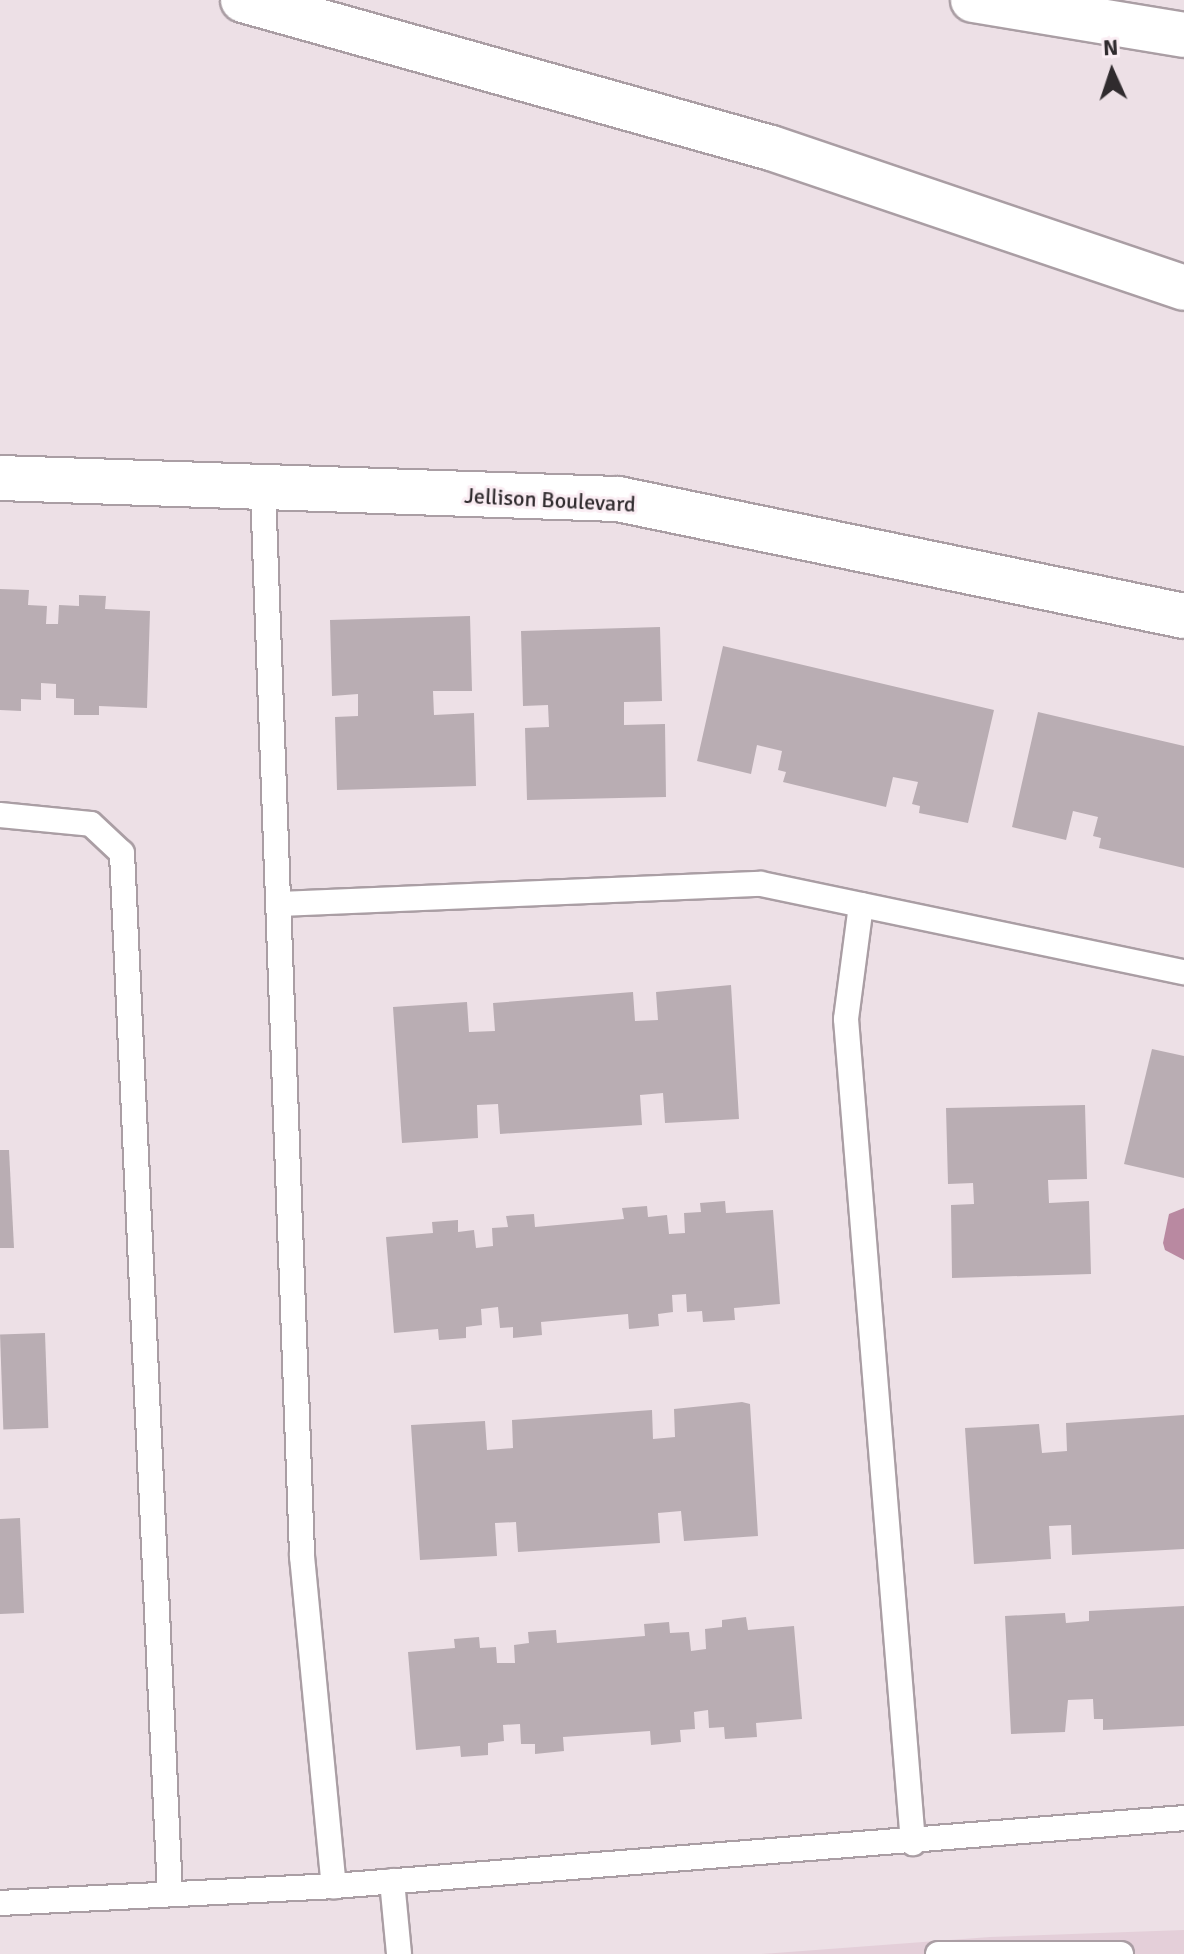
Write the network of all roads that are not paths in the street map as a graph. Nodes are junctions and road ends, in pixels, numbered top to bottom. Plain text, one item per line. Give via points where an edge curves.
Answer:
1 (243, 0) edge
2 (973, 0) edge
3 (1184, 35) edge
4 (1184, 288) edge
5 (0, 478) edge
6 (263, 490) junction
7 (1184, 616) edge
8 (0, 815) edge
9 (280, 904) junction
10 (861, 905) junction
11 (1184, 972) edge
12 (1184, 1818) edge
13 (913, 1843) junction
14 (392, 1881) junction
15 (334, 1886) junction
16 (170, 1894) junction
17 (0, 1903) edge
18 (399, 1954) edge
19 (938, 1954) edge
20 (1121, 1954) edge

1 - 4 main road via 771,148
2 - 3 main road
5 - 6 main road, Jellison Boulevard
6 - 7 main road, Jellison Boulevard via 618,499
6 - 9 lane
8 - 16 lane via 91,824 122,853
9 - 10 lane via 761,884
9 - 15 lane via 302,1556
10 - 11 lane
10 - 13 lane via 846,1019
12 - 13 lane
13 - 14 lane
14 - 15 lane
14 - 18 lane
15 - 16 lane
16 - 17 lane
19 - 20 lane

